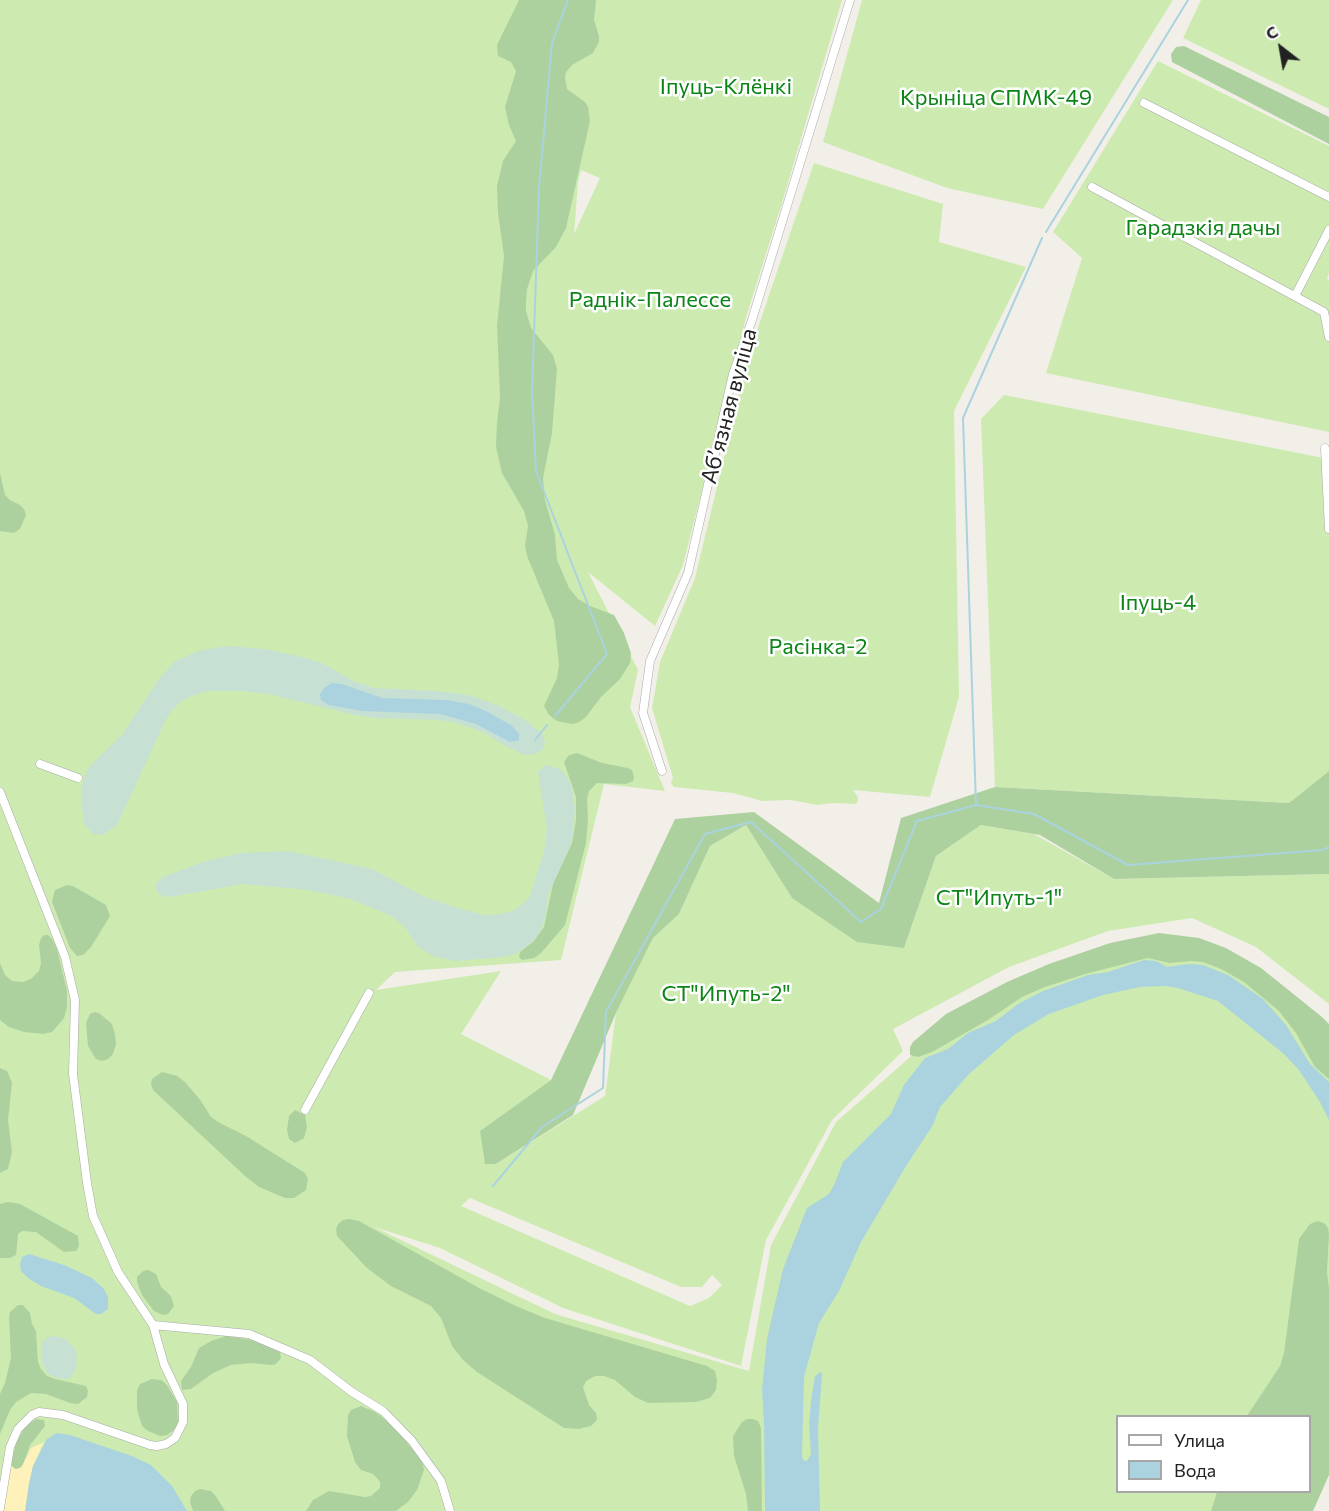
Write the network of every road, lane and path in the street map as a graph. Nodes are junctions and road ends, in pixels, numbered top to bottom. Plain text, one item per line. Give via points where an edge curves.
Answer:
1 (850, 0) edge
2 (1144, 103) dead end
3 (1092, 187) dead end
4 (1329, 197) edge
5 (1329, 230) edge
6 (1295, 296) junction
7 (1329, 337) edge
8 (1325, 448) dead end
9 (1329, 529) edge
10 (40, 764) dead end
11 (662, 771) dead end
12 (78, 778) dead end
13 (0, 792) edge
14 (369, 993) dead end
15 (305, 1110) dead end
16 (153, 1325) junction
17 (0, 1508) edge
18 (450, 1511) edge

1 - 11 street, Абʼязная вуліца via 733,374 688,573 650,661 643,713
2 - 4 street
3 - 6 street
5 - 6 street
6 - 7 street via 1324,312
8 - 9 street
10 - 12 street
13 - 16 street via 51,916 75,1000 73,1074 93,1216 118,1272
14 - 15 street
16 - 17 street via 164,1364 183,1404 183,1422 175,1438 157,1446 63,1414 39,1412 18,1429 10,1447
16 - 18 street via 249,1334 310,1360 383,1411 412,1441 441,1481

